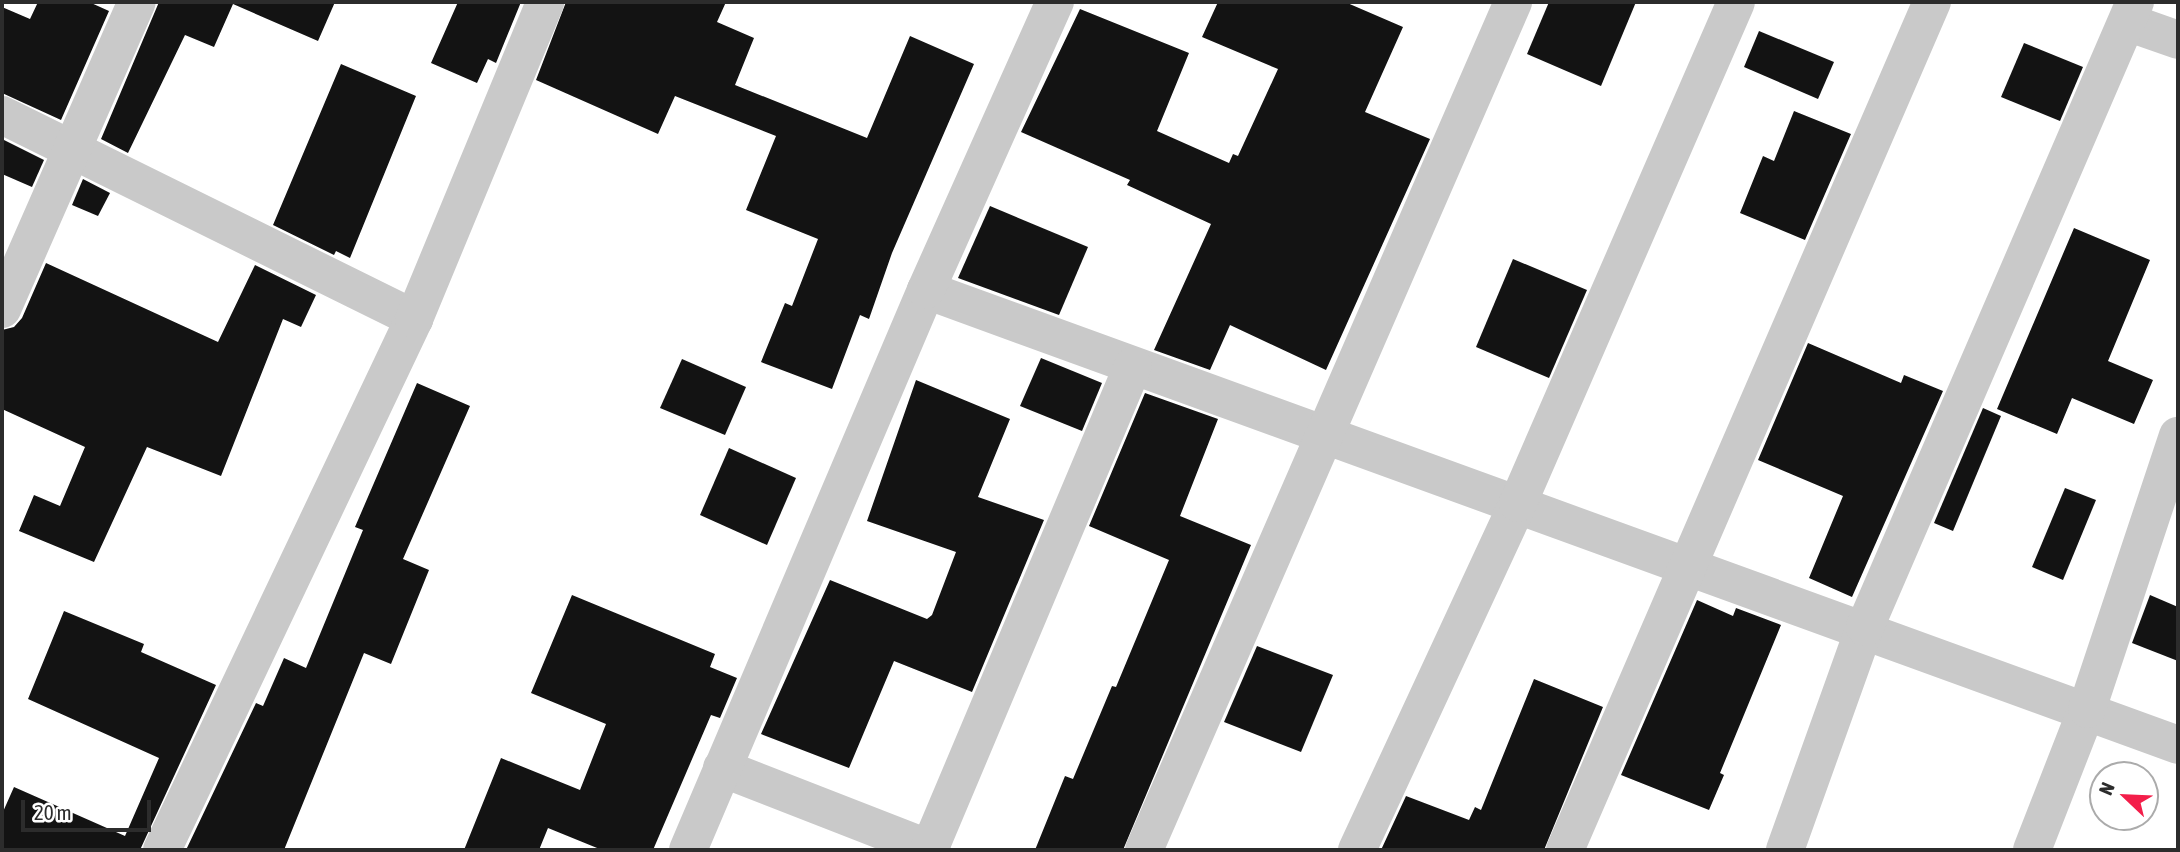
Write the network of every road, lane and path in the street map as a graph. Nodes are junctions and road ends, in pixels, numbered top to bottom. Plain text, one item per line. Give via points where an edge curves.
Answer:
1 (137, 2) edge
2 (545, 2) edge
3 (1055, 2) edge
4 (1513, 2) edge
5 (1736, 2) edge
6 (1932, 2) edge
7 (2131, 12) edge
8 (2178, 40) edge
9 (2, 116) edge
10 (72, 150) junction
11 (926, 289) junction
12 (2, 309) edge
13 (414, 319) junction
14 (1133, 366) junction
15 (2178, 436) edge
16 (1325, 438) junction
17 (1518, 503) junction
18 (2166, 516) edge
19 (1692, 565) junction
20 (1865, 627) junction
21 (2087, 709) junction
22 (2178, 745) edge
23 (722, 768) junction
24 (162, 850) edge
25 (688, 850) edge
26 (930, 850) edge
27 (1144, 850) edge
28 (1357, 850) edge
29 (1564, 850) edge
30 (1785, 850) edge
31 (2032, 850) edge

1 - 10 street
2 - 13 street
3 - 11 street
4 - 16 street
5 - 17 street
6 - 19 street
7 - 8 street
7 - 20 street
9 - 10 street
10 - 12 street
10 - 13 street
11 - 14 street
11 - 23 street
13 - 24 street
14 - 16 street
14 - 26 street
15 - 18 street
16 - 17 street
16 - 27 street
17 - 19 street
17 - 28 street
18 - 21 street
19 - 20 street
19 - 29 street
20 - 21 street
20 - 30 street
21 - 22 street
21 - 31 street
23 - 25 street
23 - 26 street

